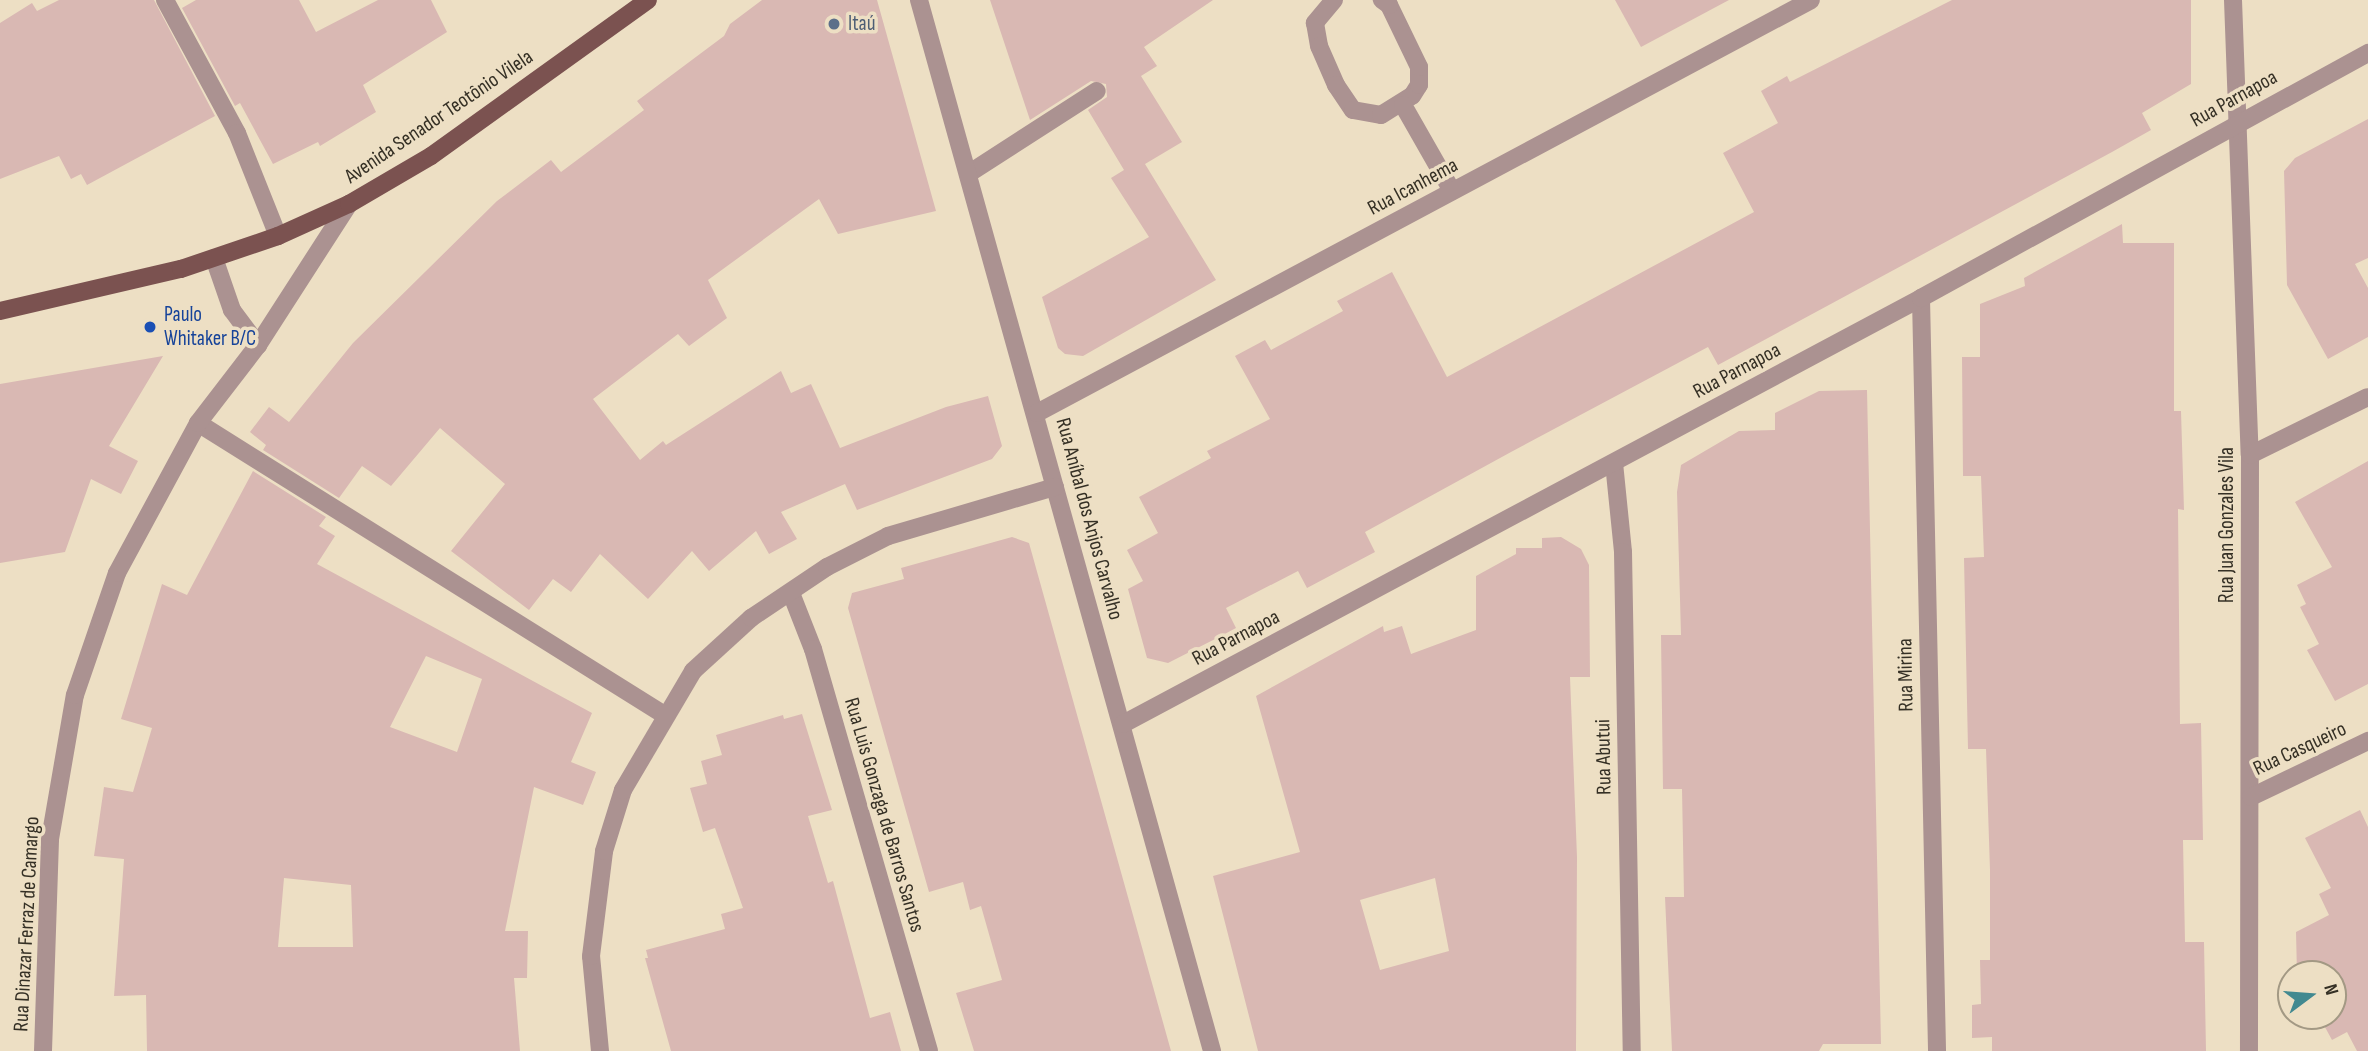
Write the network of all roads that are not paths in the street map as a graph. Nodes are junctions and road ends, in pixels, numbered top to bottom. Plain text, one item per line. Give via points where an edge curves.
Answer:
1 (165, 0) edge
2 (648, 0) edge
3 (919, 0) edge
4 (1334, 0) edge
5 (1381, 0) edge
6 (1811, 0) edge
7 (2233, 0) edge
8 (2368, 53) edge
9 (1097, 91) dead end
10 (1403, 105) junction
11 (2235, 124) junction
12 (968, 174) junction
13 (1452, 191) junction
14 (349, 204) junction
15 (278, 236) junction
16 (214, 258) junction
17 (1921, 298) junction
18 (0, 311) edge
19 (258, 345) junction
20 (2368, 397) edge
21 (1037, 413) junction
22 (198, 423) junction
23 (2250, 455) junction
24 (1614, 463) junction
25 (1055, 486) junction
26 (791, 593) junction
27 (666, 716) junction
28 (1123, 724) junction
29 (2368, 741) edge
30 (2251, 797) junction
31 (43, 1051) edge
32 (600, 1051) edge
33 (929, 1051) edge
34 (1212, 1051) edge
35 (1632, 1051) edge
36 (1937, 1051) edge
37 (2249, 1051) edge

1 - 15 street via 237,133
2 - 14 main road, Avenida Senador Teotônio Vilela via 430,156
3 - 12 street, Rua Aníbal dos Anjos Carvalho
4 - 10 street via 1315,23 1319,46 1336,85 1353,110 1369,115
5 - 10 street via 1400,24 1419,67 1419,85
6 - 13 street, Rua Icanhema
7 - 11 street, Rua Juan Gonzales Vila
8 - 11 street, Rua Parnapoa
9 - 12 street
10 - 13 street
11 - 17 street, Rua Parnapoa
11 - 23 street, Rua Juan Gonzales Vila
12 - 21 street, Rua Aníbal dos Anjos Carvalho
13 - 21 street, Rua Icanhema
14 - 15 main road, Avenida Senador Teotônio Vilela
14 - 19 street, Rua Dinazar Ferraz de Camargo
15 - 16 main road, Avenida Senador Teotônio Vilela
16 - 18 main road, Avenida Senador Teotônio Vilela via 138,281
16 - 19 street via 232,310
17 - 24 street, Rua Parnapoa
17 - 36 street, Rua Mirina
19 - 22 street, Rua Dinazar Ferraz de Camargo
20 - 23 street
21 - 25 street, Rua Aníbal dos Anjos Carvalho
22 - 27 street
22 - 31 street, Rua Dinazar Ferraz de Camargo via 117,573 75,695 50,839
23 - 30 street, Rua Juan Gonzales Vila
24 - 28 street, Rua Parnapoa
24 - 35 street, Rua Abutui via 1623,552
25 - 26 street via 888,536 827,567
25 - 28 street, Rua Aníbal dos Anjos Carvalho
26 - 27 street via 751,618 693,671
26 - 33 street, Rua Luis Gonzaga de Barros Santos via 817,662
27 - 32 street via 623,790 604,851 591,956
28 - 34 street, Rua Aníbal dos Anjos Carvalho
29 - 30 street, Rua Casqueiro
30 - 37 street, Rua Juan Gonzales Vila

